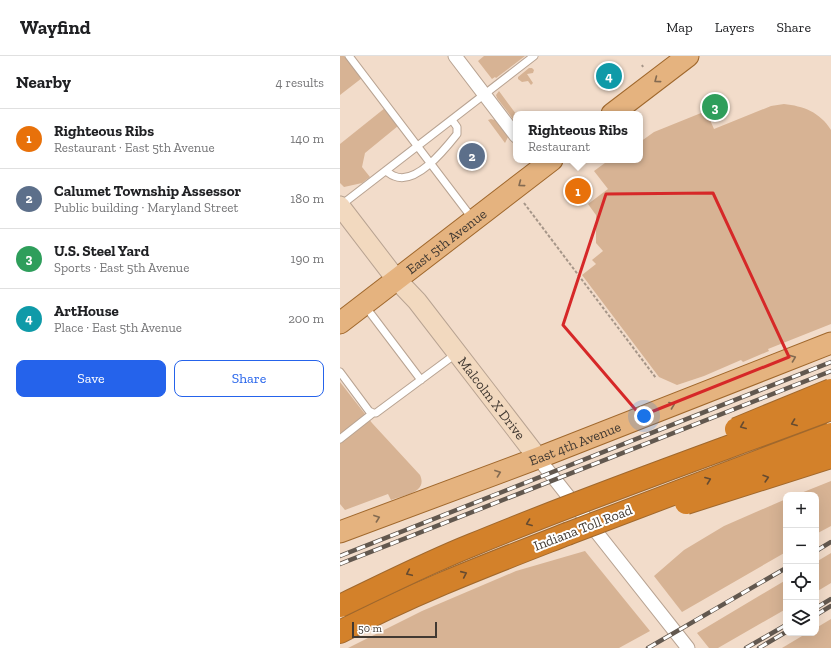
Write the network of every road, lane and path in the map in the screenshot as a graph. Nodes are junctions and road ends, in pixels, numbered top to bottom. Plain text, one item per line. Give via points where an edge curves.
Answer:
1 (349, 56) edge
2 (455, 56) edge
3 (534, 56) edge
4 (678, 59) edge
5 (485, 95) junction
6 (616, 111) edge
7 (452, 120) junction
8 (513, 132) edge
9 (417, 147) junction
10 (543, 163) edge
11 (430, 164) junction
12 (386, 171) junction
13 (524, 203) dead end
14 (340, 206) edge
15 (473, 220) junction
16 (396, 280) junction
17 (364, 304) junction
18 (340, 323) edge
19 (831, 343) edge
20 (457, 353) junction
21 (340, 372) edge
22 (656, 378) dead end
23 (421, 380) junction
24 (831, 390) edge
25 (831, 409) edge
26 (373, 413) junction
27 (831, 434) edge
28 (340, 439) edge
29 (831, 457) edge
30 (538, 458) junction
31 (550, 514) junction
32 (341, 529) edge
33 (567, 534) junction
34 (340, 606) edge
35 (340, 632) edge
36 (688, 648) edge

1 - 9 lane
2 - 5 street
3 - 5 lane
4 -> 6 main road
5 - 7 lane
5 - 8 street
7 - 9 lane
7 - 11 lane via 457,128 457,134
9 - 11 lane
9 - 12 lane
10 -> 15 main road, East 5th Avenue
11 - 12 lane via 407,177 394,176
11 - 15 lane
12 - 14 lane
13 - 22 path
14 - 16 street, Malcolm X Drive
15 - 16 main road, East 5th Avenue
16 - 17 main road, East 5th Avenue
16 - 20 street, Malcolm X Drive
17 - 18 main road, East 5th Avenue
17 - 23 lane
30 -> 19 main road, East 4th Avenue
20 - 23 lane
20 - 30 street, Malcolm X Drive
21 - 26 lane
23 - 26 lane
24 -> 31 highway, bridge via 666,458
25 -> 31 highway, Indiana Toll Road, bridge
26 - 28 lane
33 -> 27 highway, Indiana Toll Road, bridge
33 -> 29 highway, bridge via 672,507
32 -> 30 main road, East 4th Avenue
30 - 36 street, Malcolm X Drive
31 -> 34 highway, Indiana Toll Road, bridge via 471,545
35 -> 33 highway, Indiana Toll Road via 460,576

